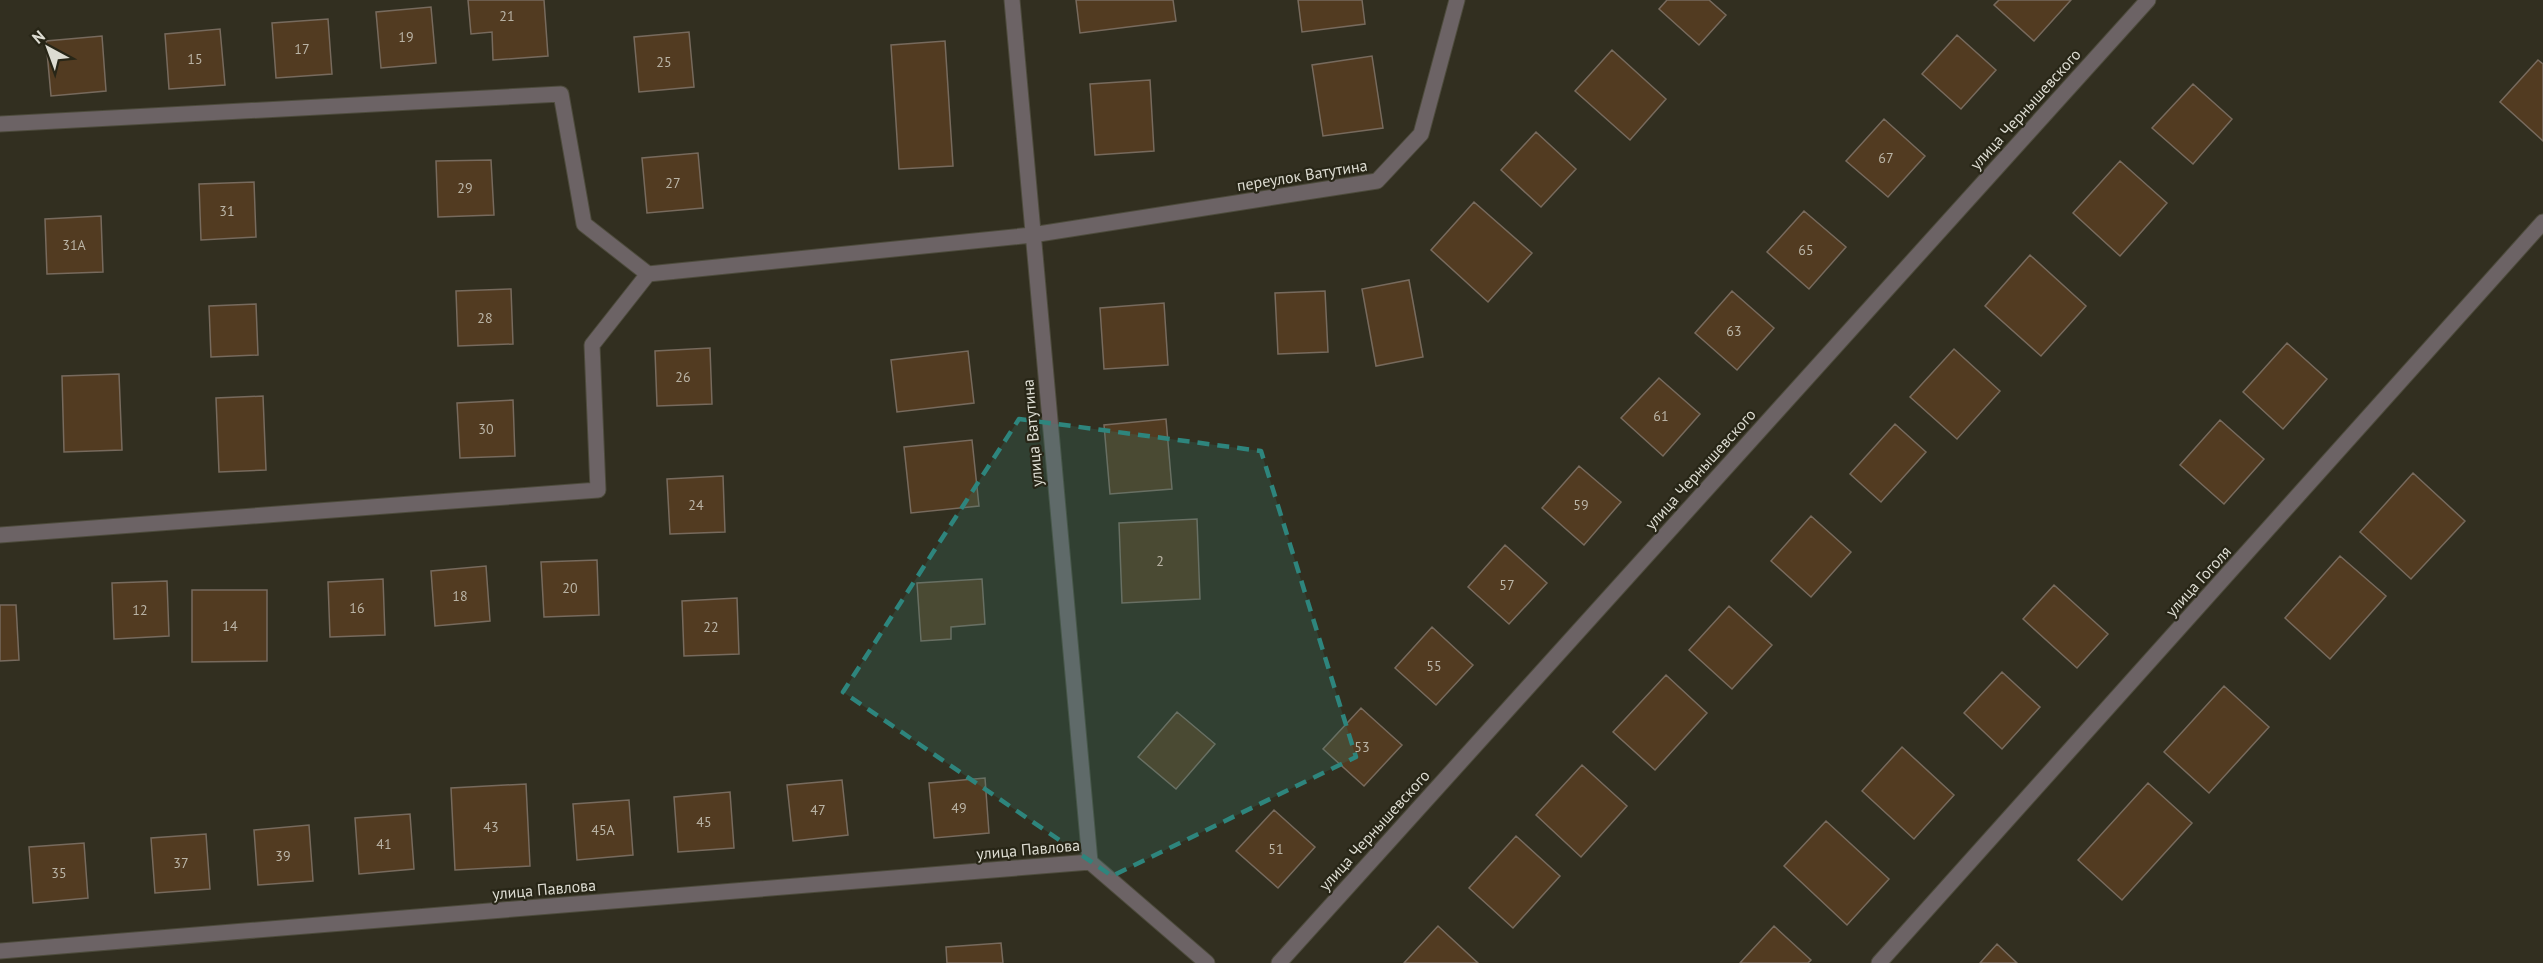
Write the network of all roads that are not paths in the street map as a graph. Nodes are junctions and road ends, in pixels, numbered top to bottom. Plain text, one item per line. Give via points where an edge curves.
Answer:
1 (1012, 0) edge
2 (1457, 0) edge
3 (2148, 0) edge
4 (0, 124) edge
5 (2543, 222) edge
6 (1032, 235) junction
7 (648, 274) junction
8 (0, 535) edge
9 (1090, 862) junction
10 (0, 951) edge
11 (1207, 963) edge
12 (1279, 963) edge
13 (1879, 963) edge

1 - 6 street, улица Ватутина
2 - 6 street, переулок Ватутина via 1421,134 1377,182
3 - 12 street, улица Чернышевского
4 - 7 street via 561,93 584,224
5 - 13 street, улица Гоголя
6 - 7 street, переулок Ватутина
6 - 9 street, улица Ватутина
7 - 8 street via 592,345 598,490
9 - 10 street, улица Павлова
9 - 11 street

